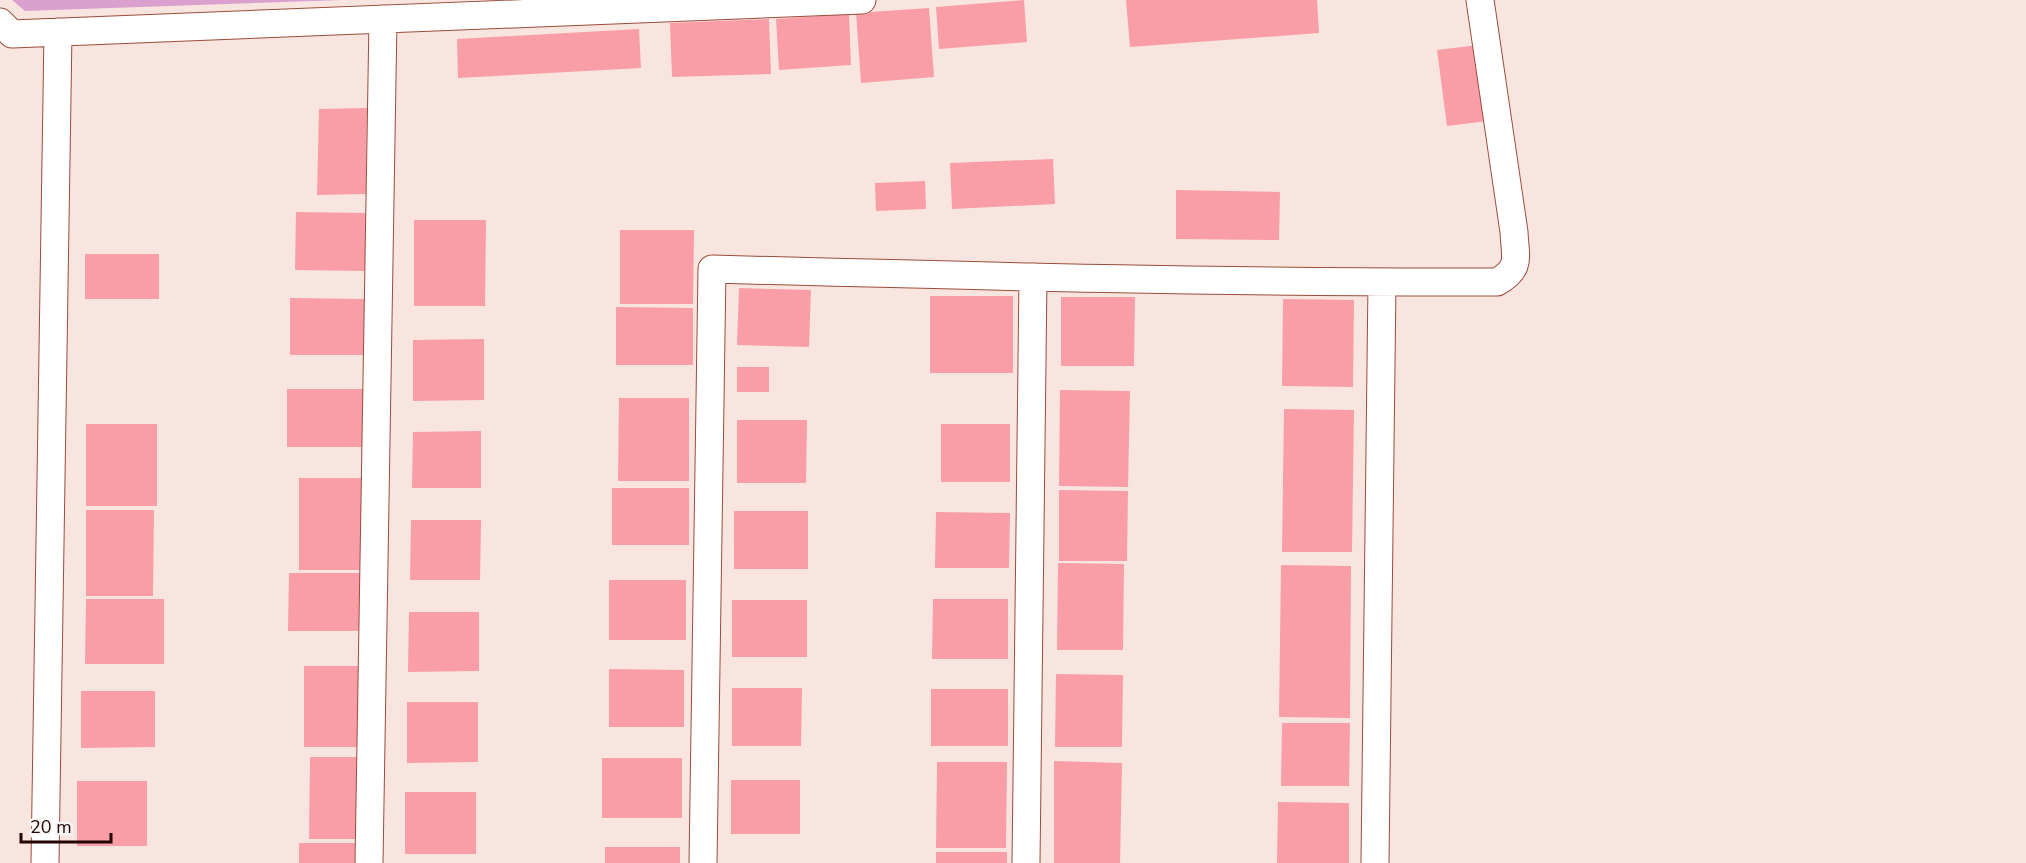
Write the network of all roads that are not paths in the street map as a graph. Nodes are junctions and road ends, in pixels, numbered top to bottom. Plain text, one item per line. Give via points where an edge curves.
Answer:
1 (862, 0) edge
2 (1480, 0) edge
3 (383, 19) junction
4 (0, 22) edge
5 (58, 32) junction
6 (1033, 277) junction
7 (1382, 282) junction
8 (45, 863) edge
9 (369, 863) edge
10 (703, 863) edge
11 (1026, 863) edge
12 (1375, 863) edge

1 - 3 street
2 - 7 street via 1516,264 1509,275 1497,282
3 - 5 street
3 - 9 street
4 - 5 street via 12,34
5 - 8 street
6 - 7 street
6 - 10 street via 712,270
6 - 11 street
7 - 12 street

